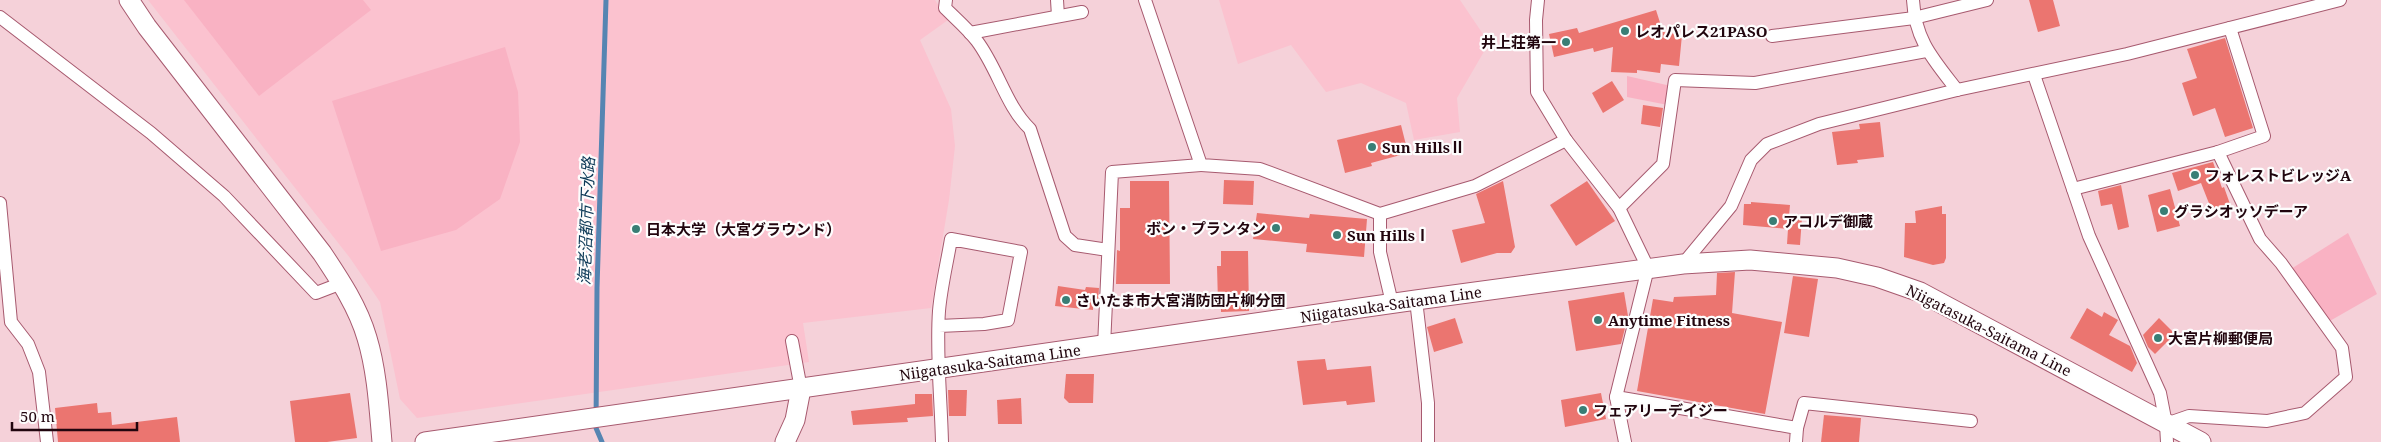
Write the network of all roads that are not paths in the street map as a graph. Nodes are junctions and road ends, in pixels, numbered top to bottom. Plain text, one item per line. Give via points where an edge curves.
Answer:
1 (129, 0) edge
2 (946, 0) edge
3 (1057, 0) edge
4 (1145, 0) edge
5 (1538, 0) edge
6 (1913, 0) edge
7 (1987, 0) edge
8 (2340, 0) edge
9 (2300, 5) edge
10 (1082, 12) dead end
11 (1058, 16) junction
12 (0, 17) edge
13 (1914, 18) junction
14 (2230, 28) junction
15 (970, 33) junction
16 (1772, 36) dead end
17 (1926, 51) junction
18 (2034, 75) junction
19 (1957, 90) junction
20 (1566, 140) junction
21 (2218, 152) junction
22 (1201, 165) junction
23 (2073, 189) junction
24 (0, 203) edge
25 (1619, 208) junction
26 (1380, 214) junction
27 (1108, 250) junction
28 (1683, 264) junction
29 (1648, 268) junction
30 (342, 283) junction
31 (1416, 300) junction
32 (1392, 303) junction
33 (939, 326) junction
34 (792, 341) dead end
35 (1104, 346) junction
36 (940, 370) junction
37 (801, 389) junction
38 (1616, 397) junction
39 (1971, 421) dead end
40 (1797, 428) junction
41 (2166, 433) edge
42 (48, 442) edge
43 (382, 442) edge
44 (425, 442) edge
45 (785, 442) edge
46 (942, 442) edge
47 (1428, 442) edge
48 (1625, 442) edge
49 (1796, 442) edge
50 (2201, 442) edge

1 - 30 main road
2 - 15 street via 945,8
3 - 11 street
4 - 22 street
5 - 20 street via 1537,92
6 - 13 street
7 - 13 street
8 - 9 street
9 - 14 street
10 - 11 street
11 - 15 street
12 - 30 street via 151,133 224,196 316,293
13 - 16 street
13 - 17 street
14 - 18 street
14 - 21 street via 2264,136
15 - 27 street via 1003,85 1018,118 1030,129 1065,236 1075,245
17 - 19 street
17 - 25 street via 1755,84 1675,80 1663,164
18 - 19 street
18 - 23 street
19 - 28 street via 1819,124 1767,144 1751,160 1730,206
20 - 25 street
20 - 26 street via 1475,186
21 - 23 street
21 - 41 street via 2260,239 2281,262 2342,348 2346,377 2304,413 2267,421 2188,416
22 - 26 street via 1260,169
22 - 27 street via 1112,172
23 - 41 street via 2088,236 2160,393
24 - 42 street via 11,322 28,344 39,372
25 - 29 street
26 - 32 street via 1380,252
27 - 35 street
28 - 29 main road, Niigatasuka-Saitama Line
28 - 41 main road, Niigatasuka-Saitama Line via 1735,260 1837,268 1920,292
29 - 31 main road, Niigatasuka-Saitama Line
29 - 38 street
30 - 43 main road via 367,338
31 - 32 main road, Niigatasuka-Saitama Line
31 - 47 street via 1428,403
32 - 35 main road, Niigatasuka-Saitama Line
33 - 33 street via 1008,320 1021,252 951,239
33 - 36 street
34 - 37 street
35 - 36 main road, Niigatasuka-Saitama Line
36 - 37 main road, Niigatasuka-Saitama Line
36 - 46 street
37 - 44 main road, Niigatasuka-Saitama Line
37 - 45 main road via 795,420
38 - 40 street
38 - 48 street
39 - 40 street via 1804,403
40 - 49 street
41 - 50 main road, Niigatasuka-Saitama Line

